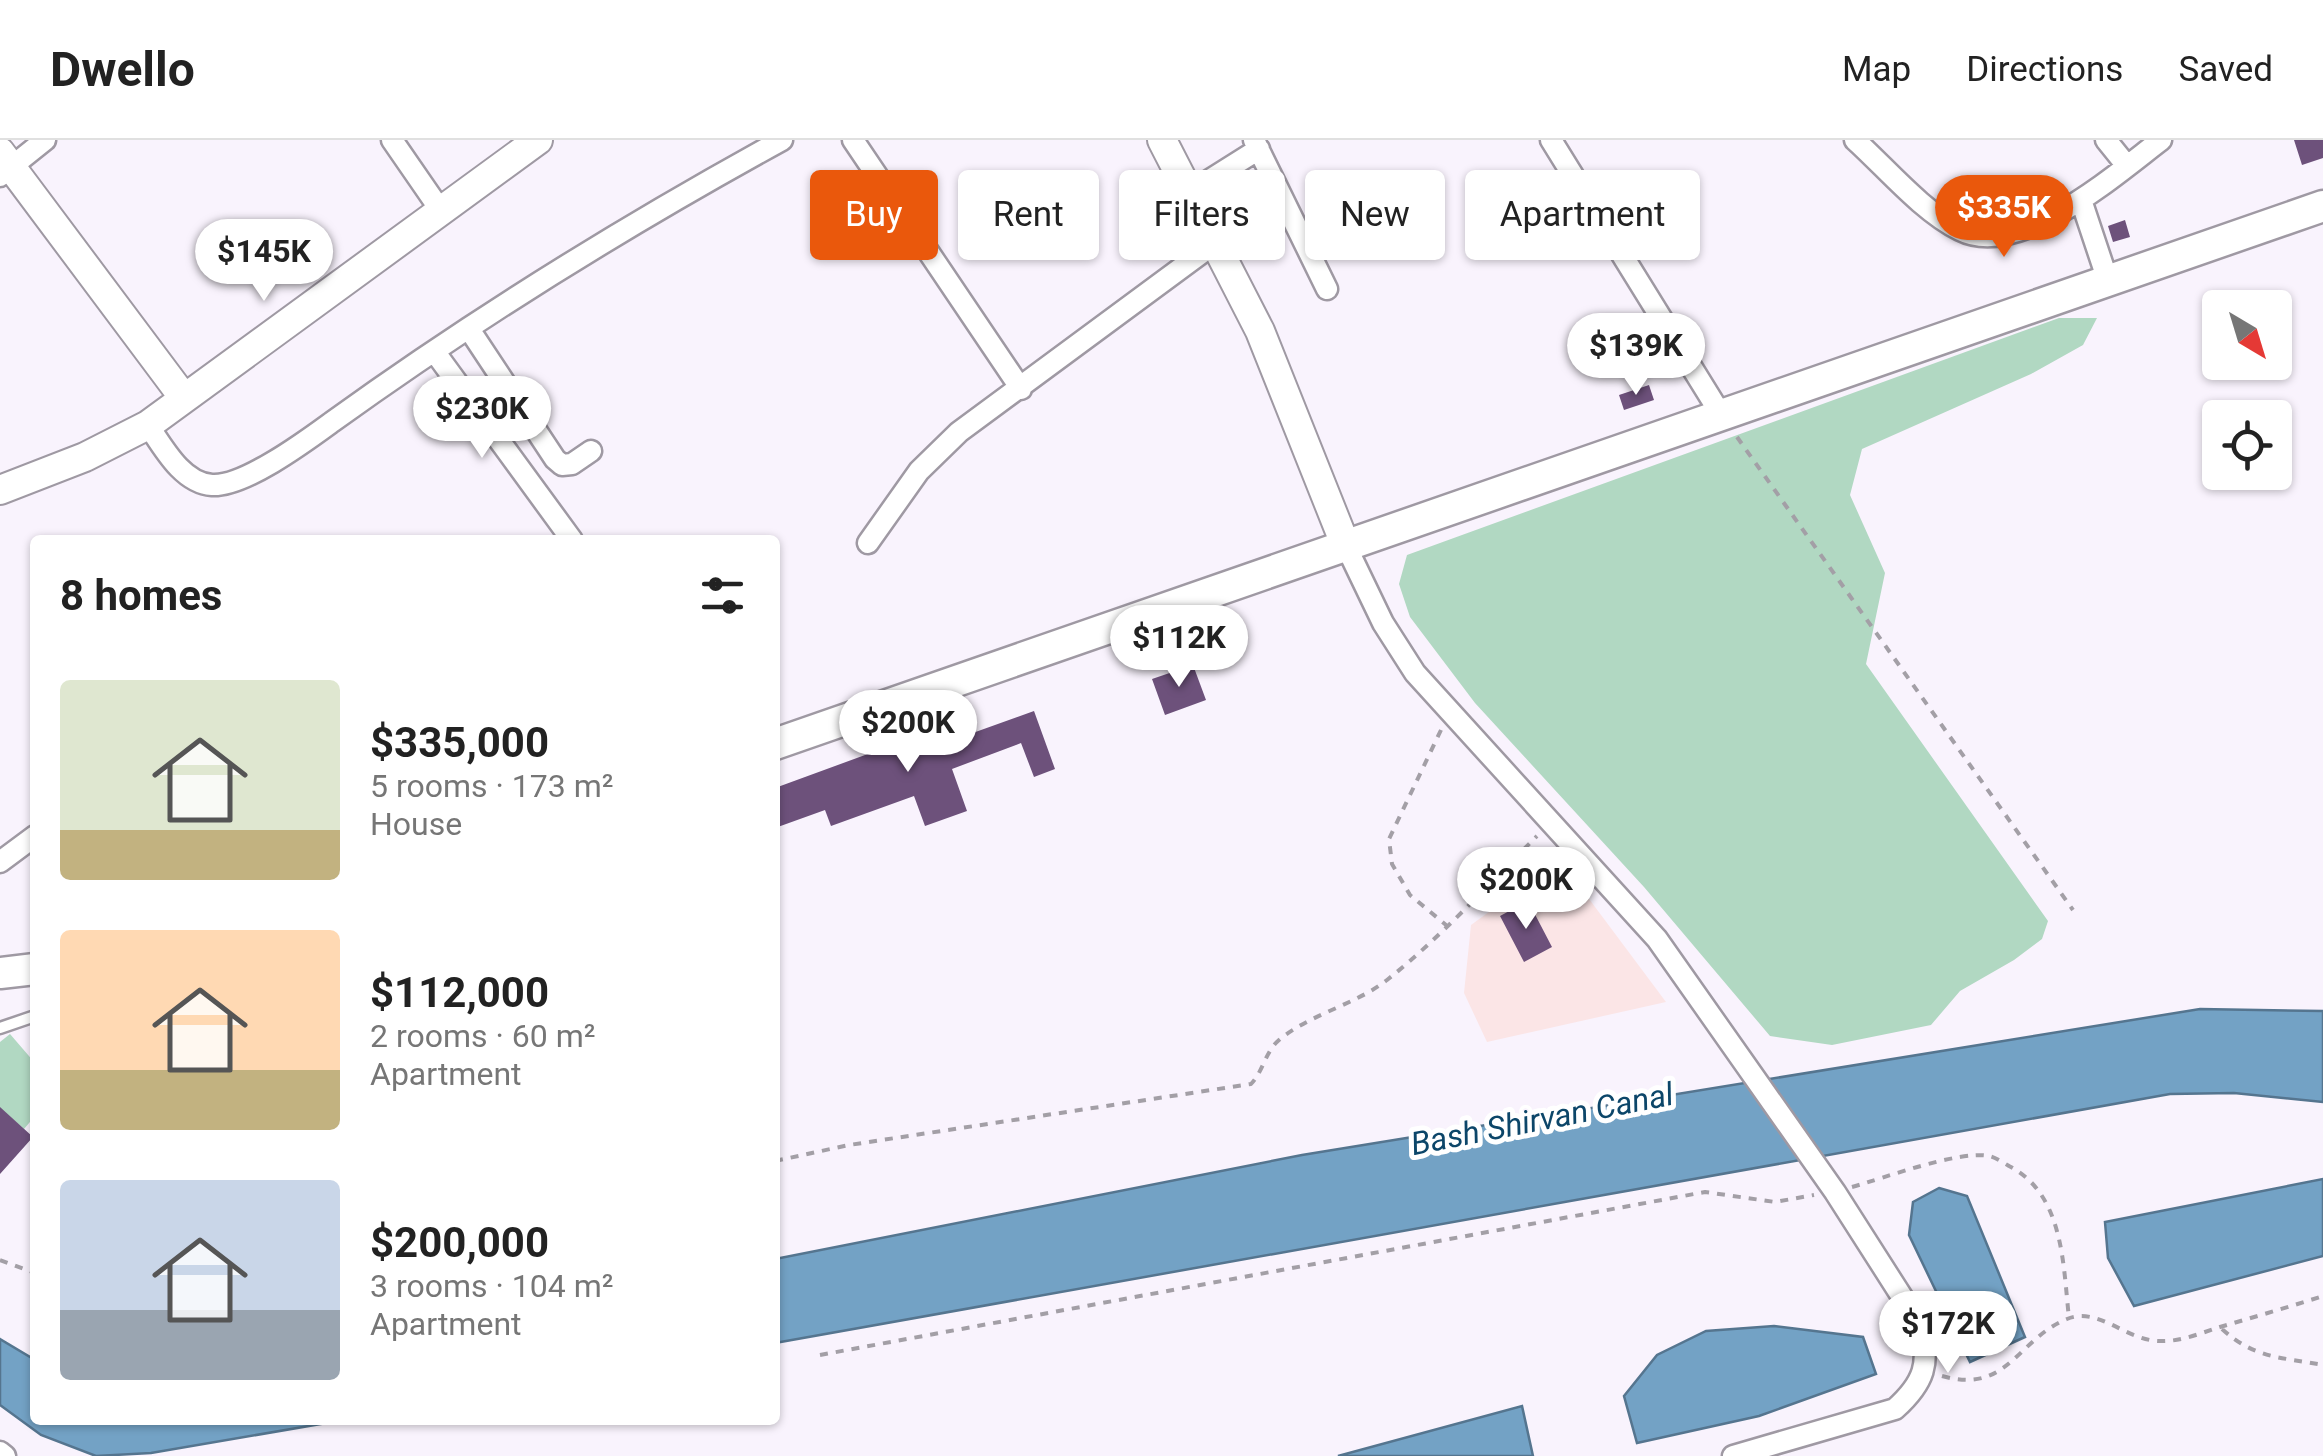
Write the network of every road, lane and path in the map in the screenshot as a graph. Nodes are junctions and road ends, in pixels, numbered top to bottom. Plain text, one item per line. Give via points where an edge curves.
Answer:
1 (45, 140) edge
2 (392, 140) edge
3 (538, 140) edge
4 (782, 140) edge
5 (853, 140) edge
6 (1162, 140) edge
7 (1550, 140) edge
8 (1855, 140) edge
9 (2106, 140) edge
10 (2161, 140) edge
11 (1256, 145) edge
12 (4, 164) edge
13 (2127, 166) junction
14 (1178, 170) edge
15 (1221, 170) edge
16 (2081, 200) junction
17 (2323, 206) edge
18 (441, 211) junction
19 (1194, 260) edge
20 (1223, 260) edge
21 (2108, 280) junction
22 (1327, 289) dead end
23 (469, 329) junction
24 (434, 352) junction
25 (1022, 388) junction
26 (184, 398) junction
27 (1720, 413) junction
28 (148, 425) junction
29 (591, 450) dead end
30 (0, 490) edge
31 (568, 535) edge
32 (868, 543) dead end
33 (1345, 544) junction
34 (1450, 712) junction
35 (780, 742) edge
36 (1551, 822) junction
37 (30, 840) edge
38 (0, 862) edge
39 (2073, 910) dead end
40 (1446, 926) junction
41 (30, 969) edge
42 (0, 973) edge
43 (30, 1018) edge
44 (0, 1028) edge
45 (780, 1159) edge
46 (1830, 1184) junction
47 (0, 1260) edge
48 (30, 1271) edge
49 (2323, 1296) edge
50 (2069, 1318) junction
51 (2220, 1327) junction
52 (820, 1356) dead end
53 (2323, 1365) edge
54 (1924, 1372) junction
55 (1733, 1456) edge

1 - 12 street
2 - 18 street
3 - 18 street
4 - 23 street via 647,214
5 - 25 street
6 - 14 street
7 - 27 street
8 - 16 street via 1962,231 1998,235 2034,226
9 - 13 street
10 - 13 street
11 - 15 street
11 - 22 street
12 - 26 street
13 - 16 street
16 - 21 street
17 - 21 main road
18 - 26 street
19 - 25 street
20 - 33 street via 1283,382
21 - 27 main road
23 - 24 street
23 - 29 street via 555,459 572,464
24 - 28 street via 243,478 212,485 190,477
24 - 31 street
25 - 32 street via 959,432 919,471
26 - 28 street
27 - 33 main road
27 - 39 path
28 - 30 street
33 - 34 street via 1383,623
33 - 35 main road
34 - 36 street
34 - 40 path via 1389,839 1392,864 1410,895
36 - 40 path
36 - 46 street via 1656,940
37 - 38 street
40 - 45 path via 1382,984 1282,1037 1251,1084
41 - 42 main road
43 - 44 lane
46 - 50 path via 1989,1156 2024,1174 2047,1202 2060,1240
46 - 52 path via 1776,1202 1705,1192
46 - 54 street via 1920,1325
47 - 48 path
49 - 51 path
50 - 51 path via 2093,1315 2142,1341 2171,1342
50 - 54 path via 2011,1366 1984,1379
51 - 53 path via 2242,1347
54 - 55 street via 1895,1409

